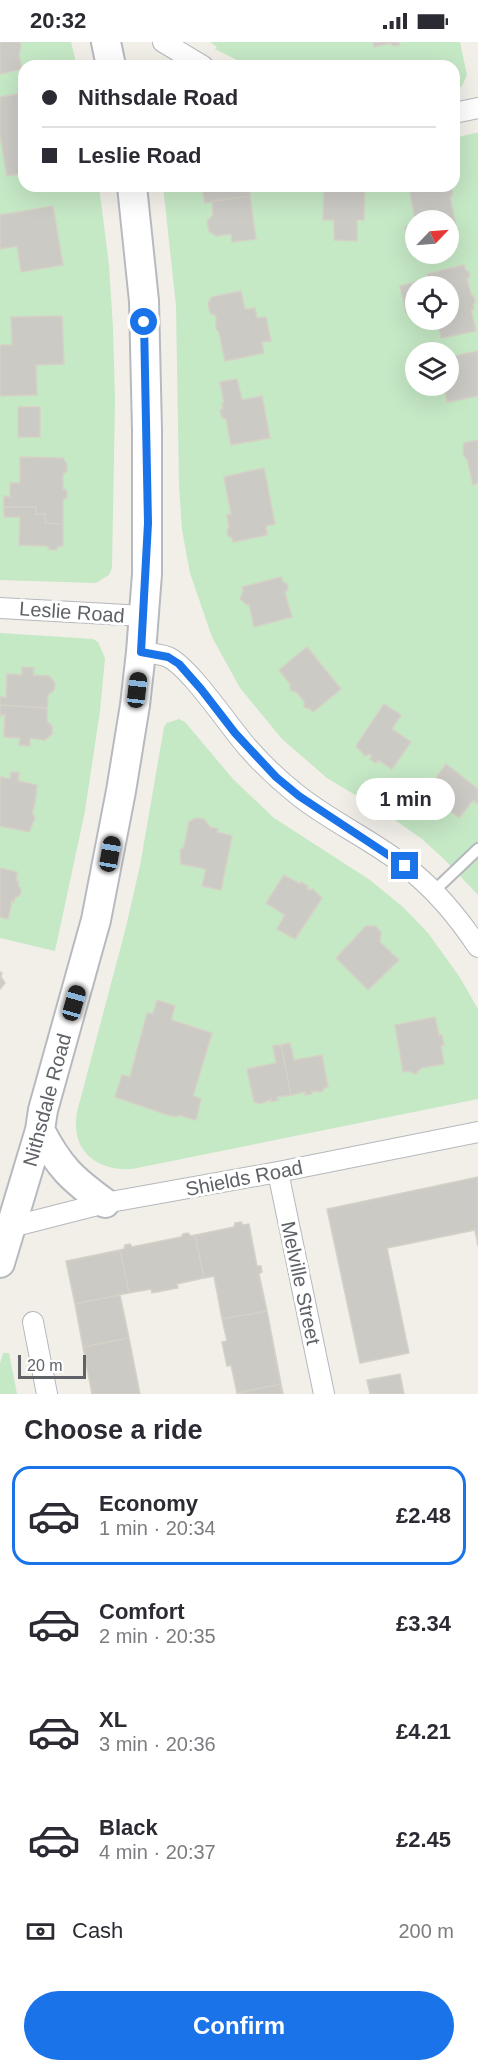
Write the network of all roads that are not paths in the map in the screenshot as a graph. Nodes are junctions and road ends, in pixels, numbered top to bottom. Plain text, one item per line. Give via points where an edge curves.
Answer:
1 (106, 42) edge
2 (163, 42) edge
3 (110, 60) edge
4 (193, 60) edge
5 (478, 108) edge
6 (460, 112) edge
7 (133, 192) edge
8 (0, 608) edge
9 (144, 616) junction
10 (141, 652) junction
11 (478, 849) edge
12 (433, 892) junction
13 (478, 947) edge
14 (40, 1130) junction
15 (478, 1131) edge
16 (278, 1172) junction
17 (105, 1203) junction
18 (11, 1227) junction
19 (0, 1263) edge
20 (33, 1322) dead end
21 (47, 1394) edge
22 (324, 1394) edge

1 - 3 street
2 - 4 street
5 - 6 street
7 - 9 street, Nithsdale Road via 144,301 148,523
8 - 9 street, Leslie Road
9 - 10 street, Nithsdale Road
10 - 12 street via 168,657 179,664 276,777 405,866
10 - 14 street, Nithsdale Road via 96,920
11 - 12 lane
12 - 13 street
14 - 17 street via 53,1156 74,1180
14 - 18 street, Nithsdale Road
15 - 16 street, Shields Road
16 - 17 street, Shields Road
16 - 22 street, Melville Street
17 - 18 street, Shields Road
18 - 19 street, Nithsdale Road
20 - 21 street

